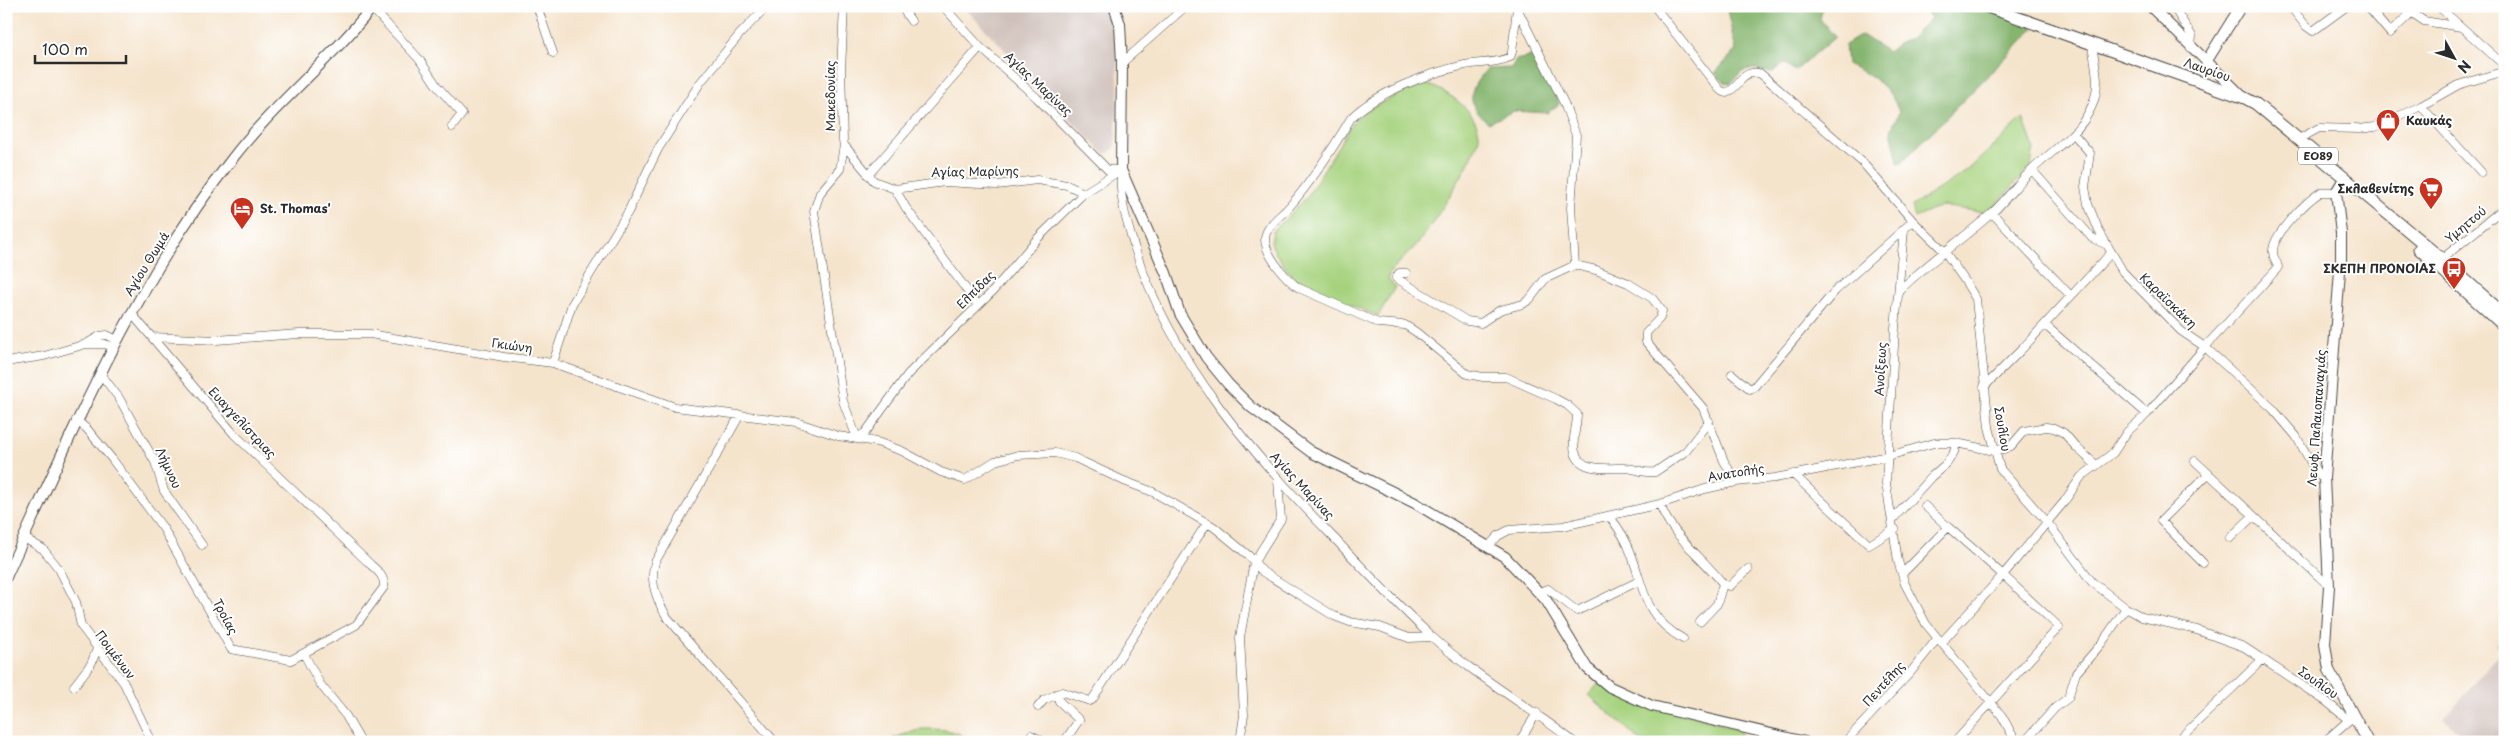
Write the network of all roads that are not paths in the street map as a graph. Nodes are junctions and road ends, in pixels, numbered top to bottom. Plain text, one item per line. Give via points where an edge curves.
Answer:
1 (537, 6) edge
2 (768, 6) edge
3 (844, 6) edge
4 (901, 6) edge
5 (944, 6) edge
6 (1114, 6) edge
7 (1186, 6) edge
8 (1654, 6) edge
9 (1985, 6) edge
10 (2150, 6) edge
11 (2173, 6) edge
12 (2290, 6) edge
13 (2347, 6) edge
14 (2367, 6) edge
15 (2402, 6) edge
16 (2438, 6) edge
17 (373, 7) edge
18 (1517, 7) edge
19 (2240, 7) edge
20 (2005, 9) edge
21 (2411, 13) junction
22 (911, 21) dead end
23 (2461, 27) junction
24 (2092, 44) junction
25 (980, 47) junction
26 (2191, 48) junction
27 (553, 53) dead end
28 (1122, 63) junction
29 (2208, 64) junction
30 (2505, 66) edge
31 (2505, 71) edge
32 (2210, 86) junction
33 (2245, 98) junction
34 (2421, 106) junction
35 (452, 127) dead end
36 (2073, 134) junction
37 (2299, 139) junction
38 (844, 145) junction
39 (1121, 170) junction
40 (2032, 170) junction
41 (2481, 172) dead end
42 (868, 175) junction
43 (2344, 179) junction
44 (895, 189) junction
45 (2336, 192) junction
46 (1084, 193) junction
47 (2505, 208) edge
48 (1992, 213) junction
49 (2388, 217) junction
50 (1912, 221) junction
51 (1904, 230) junction
52 (2106, 244) junction
53 (1945, 252) junction
54 (2111, 253) junction
55 (2442, 259) junction
56 (1575, 265) junction
57 (1406, 273) dead end
58 (1899, 291) junction
59 (2071, 296) junction
60 (977, 304) junction
61 (132, 314) junction
62 (2505, 315) edge
63 (2045, 325) junction
64 (2505, 327) edge
65 (153, 338) junction
66 (115, 344) junction
67 (2205, 347) junction
68 (6, 362) edge
69 (553, 363) junction
70 (100, 373) junction
71 (1732, 374) dead end
72 (1984, 387) junction
73 (2147, 414) junction
74 (740, 415) junction
75 (76, 420) junction
76 (1709, 421) junction
77 (857, 438) junction
78 (1956, 443) junction
79 (1994, 450) junction
80 (1888, 456) junction
81 (2195, 462) dead end
82 (2096, 465) junction
83 (1793, 474) junction
84 (2208, 474) junction
85 (2324, 478) junction
86 (1278, 481) junction
87 (1736, 482) junction
88 (1660, 504) junction
89 (1925, 506) dead end
90 (1610, 516) junction
91 (2253, 516) junction
92 (1893, 519) junction
93 (2048, 522) junction
94 (1207, 523) junction
95 (1948, 527) junction
96 (1895, 529) junction
97 (24, 538) junction
98 (2230, 538) dead end
99 (345, 540) joint
100 (202, 545) dead end
101 (1489, 546) junction
102 (1254, 562) junction
103 (2203, 563) dead end
104 (1748, 569) dead end
105 (1902, 574) junction
106 (2003, 575) junction
107 (6, 577) edge
108 (1639, 581) junction
109 (1723, 584) junction
110 (2329, 586) junction
111 (1539, 592) junction
112 (2126, 608) junction
113 (1700, 622) dead end
114 (1432, 637) junction
115 (1683, 639) dead end
116 (1939, 641) junction
117 (96, 649) junction
118 (304, 654) junction
119 (2263, 659) junction
120 (74, 686) dead end
121 (1056, 694) junction
122 (1991, 701) junction
123 (1038, 707) dead end
124 (1537, 713) junction
125 (2353, 720) junction
126 (1031, 735) dead end
127 (2181, 735) junction
128 (152, 742) edge
129 (361, 742) edge
130 (775, 742) edge
131 (1044, 742) edge
132 (1064, 742) edge
133 (1240, 742) edge
134 (1518, 742) edge
135 (1574, 742) edge
136 (1805, 742) edge
137 (1845, 742) edge
138 (1955, 742) edge
139 (2016, 742) edge
140 (2176, 742) edge
141 (2188, 742) edge
142 (2324, 742) edge
143 (2368, 742) edge

1 - 27 street
2 - 69 street via 700,83 658,149 628,212 572,304
3 - 38 street, Μακεδονίας via 841,70
4 - 22 street
5 - 25 street, Αγίας Μαρίνας
6 - 28 street, Αγίας Μαρίνας via 1120,24
7 - 28 street
8 - 50 street, Σουλίου via 1720,90 1726,93 1734,89 1747,73 1761,74 1862,162
9 - 20 main road, Λαυρίου / ΕΟ89
10 - 26 street
11 - 26 street via 2192,36
12 - 13 street via 2313,31
14 - 21 street via 2390,33
15 - 21 street
16 - 23 street
17 - 35 street via 462,114
17 - 61 street, Αγίου Θωμά via 230,160 167,254
18 - 56 street via 1576,135 1571,192
18 - 76 street via 1510,57 1433,74 1360,109 1302,192 1266,234 1266,246 1279,269 1299,288 1378,324 1405,325 1467,374 1506,377 1567,405 1576,414 1574,447 1580,461 1587,467 1655,472 1686,451
19 - 29 street
20 - 24 main road, Λαυρίου / ΕΟ89
21 - 23 street via 2434,24
23 - 30 street
24 - 32 main road, Λαυρίου / ΕΟ89
24 - 36 street via 2096,96
25 - 39 street, Αγίας Μαρίνας via 1037,98 1108,170
25 - 42 street
26 - 29 street
28 - 39 street, Αγίας Μαρίνας
29 - 32 street
29 - 33 street
31 - 34 street via 2458,85
32 - 33 main road, Λαυρίου / ΕΟ89
33 - 37 main road, Λαυρίου / ΕΟ89
34 - 37 street via 2375,127 2320,128
34 - 41 street
36 - 40 street
36 - 52 street, Καραϊσκάκη via 2090,153 2086,195
37 - 43 main road, Λαυρίου / ΕΟ89
38 - 42 street, Μακεδονίας
38 - 77 street via 840,169 820,193 814,211 843,401
39 - 46 street, Ελπίδας
39 - 86 street, Αγίας Μαρίνας via 1119,190 1126,222 1158,308 1176,342 1240,434
39 - 101 street via 1180,314 1216,371 1241,398 1311,452 1409,499
40 - 48 street
40 - 52 street via 2092,238
42 - 44 street, Μακεδονίας via 882,186
43 - 45 street
43 - 49 main road, Λαυρίου / ΕΟ89
44 - 46 street, Αγίας Μαρίνης via 946,182 997,185 1036,180 1067,185
44 - 60 street
45 - 67 street, Πεντέλης via 2321,192 2292,218 2274,246 2276,270
45 - 85 street, Λεωφ. Παλαιοπαναγιάς via 2342,258
46 - 60 street, Ελπίδας
47 - 55 street, Υμηττού
48 - 53 street
48 - 59 street
49 - 55 main road, Λαυρίου / ΕΟ89
49 - 64 main road, Λαυρίου / ΕΟ89 via 2436,267
50 - 51 street
50 - 53 street, Σουλίου
51 - 58 street, Ανοίξεως
51 - 71 street via 1836,291 1754,387 1746,387
52 - 54 street, Καραϊσκάκη
53 - 58 street via 1918,271
53 - 72 street, Σουλίου via 1976,299
54 - 59 street
54 - 67 street, Καραϊσκάκη via 2132,282 2174,325
55 - 62 main road, Λαυρίου / ΕΟ89
56 - 57 street via 1546,279 1526,302 1500,310 1477,323 1467,321 1396,278 1399,273
56 - 76 street via 1628,283 1659,304 1662,313 1646,332 1646,342 1699,402
58 - 80 street, Ανοίξεως
59 - 63 street
60 - 77 street, Ελπίδας via 908,374 865,433
61 - 65 street, Ευαγγελίστριας
61 - 66 street, Αγίου Θωμά
63 - 72 street
63 - 73 street
65 - 69 street, Γκιώνη via 201,340 299,334 370,334
65 - 99 street, Ευαγγελίστριας via 234,434
66 - 68 street via 107,336 100,336 86,344 44,356
66 - 70 street, Αγίου Θωμά
67 - 73 street, Πεντέλης
67 - 85 street, Καραϊσκάκη via 2282,419 2317,473
69 - 74 street, Γκιώνη via 675,407
70 - 75 street, Αγίου Θωμά
70 - 100 street, Λήμνου via 155,462 164,491
72 - 79 street, Σουλίου
73 - 82 street, Πεντέλης via 2127,432 2112,453
74 - 77 street, Γκιώνη via 796,422 838,436
74 - 130 street via 655,562 652,573 660,605 668,617
75 - 97 street, Αγίου Θωμά
75 - 118 street, Τροίας via 91,433 163,528 231,649 291,660
76 - 87 street
77 - 94 street, Γκιώνη via 902,451 964,480 995,461 1018,455 1055,454 1075,458 1153,492
78 - 79 street, Ανατολής
78 - 80 street, Ανατολής via 1934,443
78 - 92 street via 1947,463
79 - 82 street via 2007,448 2024,431 2051,427 2067,434
79 - 93 street, Σουλίου via 2003,474
80 - 83 street, Ανατολής
80 - 92 street, Ανοίξεως via 1886,482
81 - 84 street
82 - 93 street, Πεντέλης via 2081,477
83 - 87 street, Ανατολής
83 - 96 street via 1869,545
84 - 91 street
84 - 103 street via 2161,521
85 - 110 street, Λεωφ. Παλαιοπαναγιάς
86 - 102 street via 1281,519
86 - 114 street, Αγίας Μαρίνας
87 - 88 street, Ανατολής
88 - 90 street, Ανατολής
88 - 109 street via 1663,514
89 - 95 street
90 - 101 street, Ανατολής via 1563,526 1509,530
90 - 108 street via 1628,547
91 - 98 street
91 - 110 street
92 - 96 street, Ανοίξεως
93 - 106 street, Πεντέλης
93 - 112 street, Σουλίου via 2092,582
94 - 102 street via 1222,532
94 - 121 street via 1092,700 1068,692
95 - 105 street
95 - 106 street
96 - 105 street, Ανοίξεως
97 - 107 street, Αγίου Θωμά
97 - 117 street, Ποιμένων via 43,550 60,569 76,602 81,626
99 - 118 street, Τροίας via 382,576 384,587 356,624
101 - 111 street via 1514,564
102 - 114 street via 1272,578 1334,616 1409,638
102 - 133 street via 1240,637 1244,715
104 - 109 street via 1730,586
105 - 116 street, Ανοίξεως via 1919,614
106 - 116 street, Πεντέλης
106 - 122 street via 2059,628
108 - 111 street via 1577,611 1548,589
108 - 115 street via 1654,615
109 - 113 street via 1717,604
110 - 125 street, Λεωφ. Παλαιοπαναγιάς via 2325,644 2327,665
111 - 136 street via 1587,668 1619,692 1652,706
112 - 119 street, Σουλίου via 2148,619 2227,640
112 - 139 street via 2076,673 2068,698 2028,738
114 - 124 street, Αγίας Μαρίνας
116 - 122 street, Ανοίξεως
116 - 137 street, Πεντέλης
117 - 120 street via 91,664
117 - 128 street, Ποιμένων via 124,683
118 - 129 street via 320,684 346,716
119 - 125 street, Σουλίου
119 - 127 street
121 - 123 street
121 - 132 street via 1079,720
122 - 138 street
122 - 139 street, Ανοίξεως via 2011,728
124 - 134 street
124 - 135 street, Αγίας Μαρίνας
125 - 142 street
125 - 143 street, Λεωφ. Παλαιοπαναγιάς
126 - 131 street
127 - 140 street
127 - 141 street

